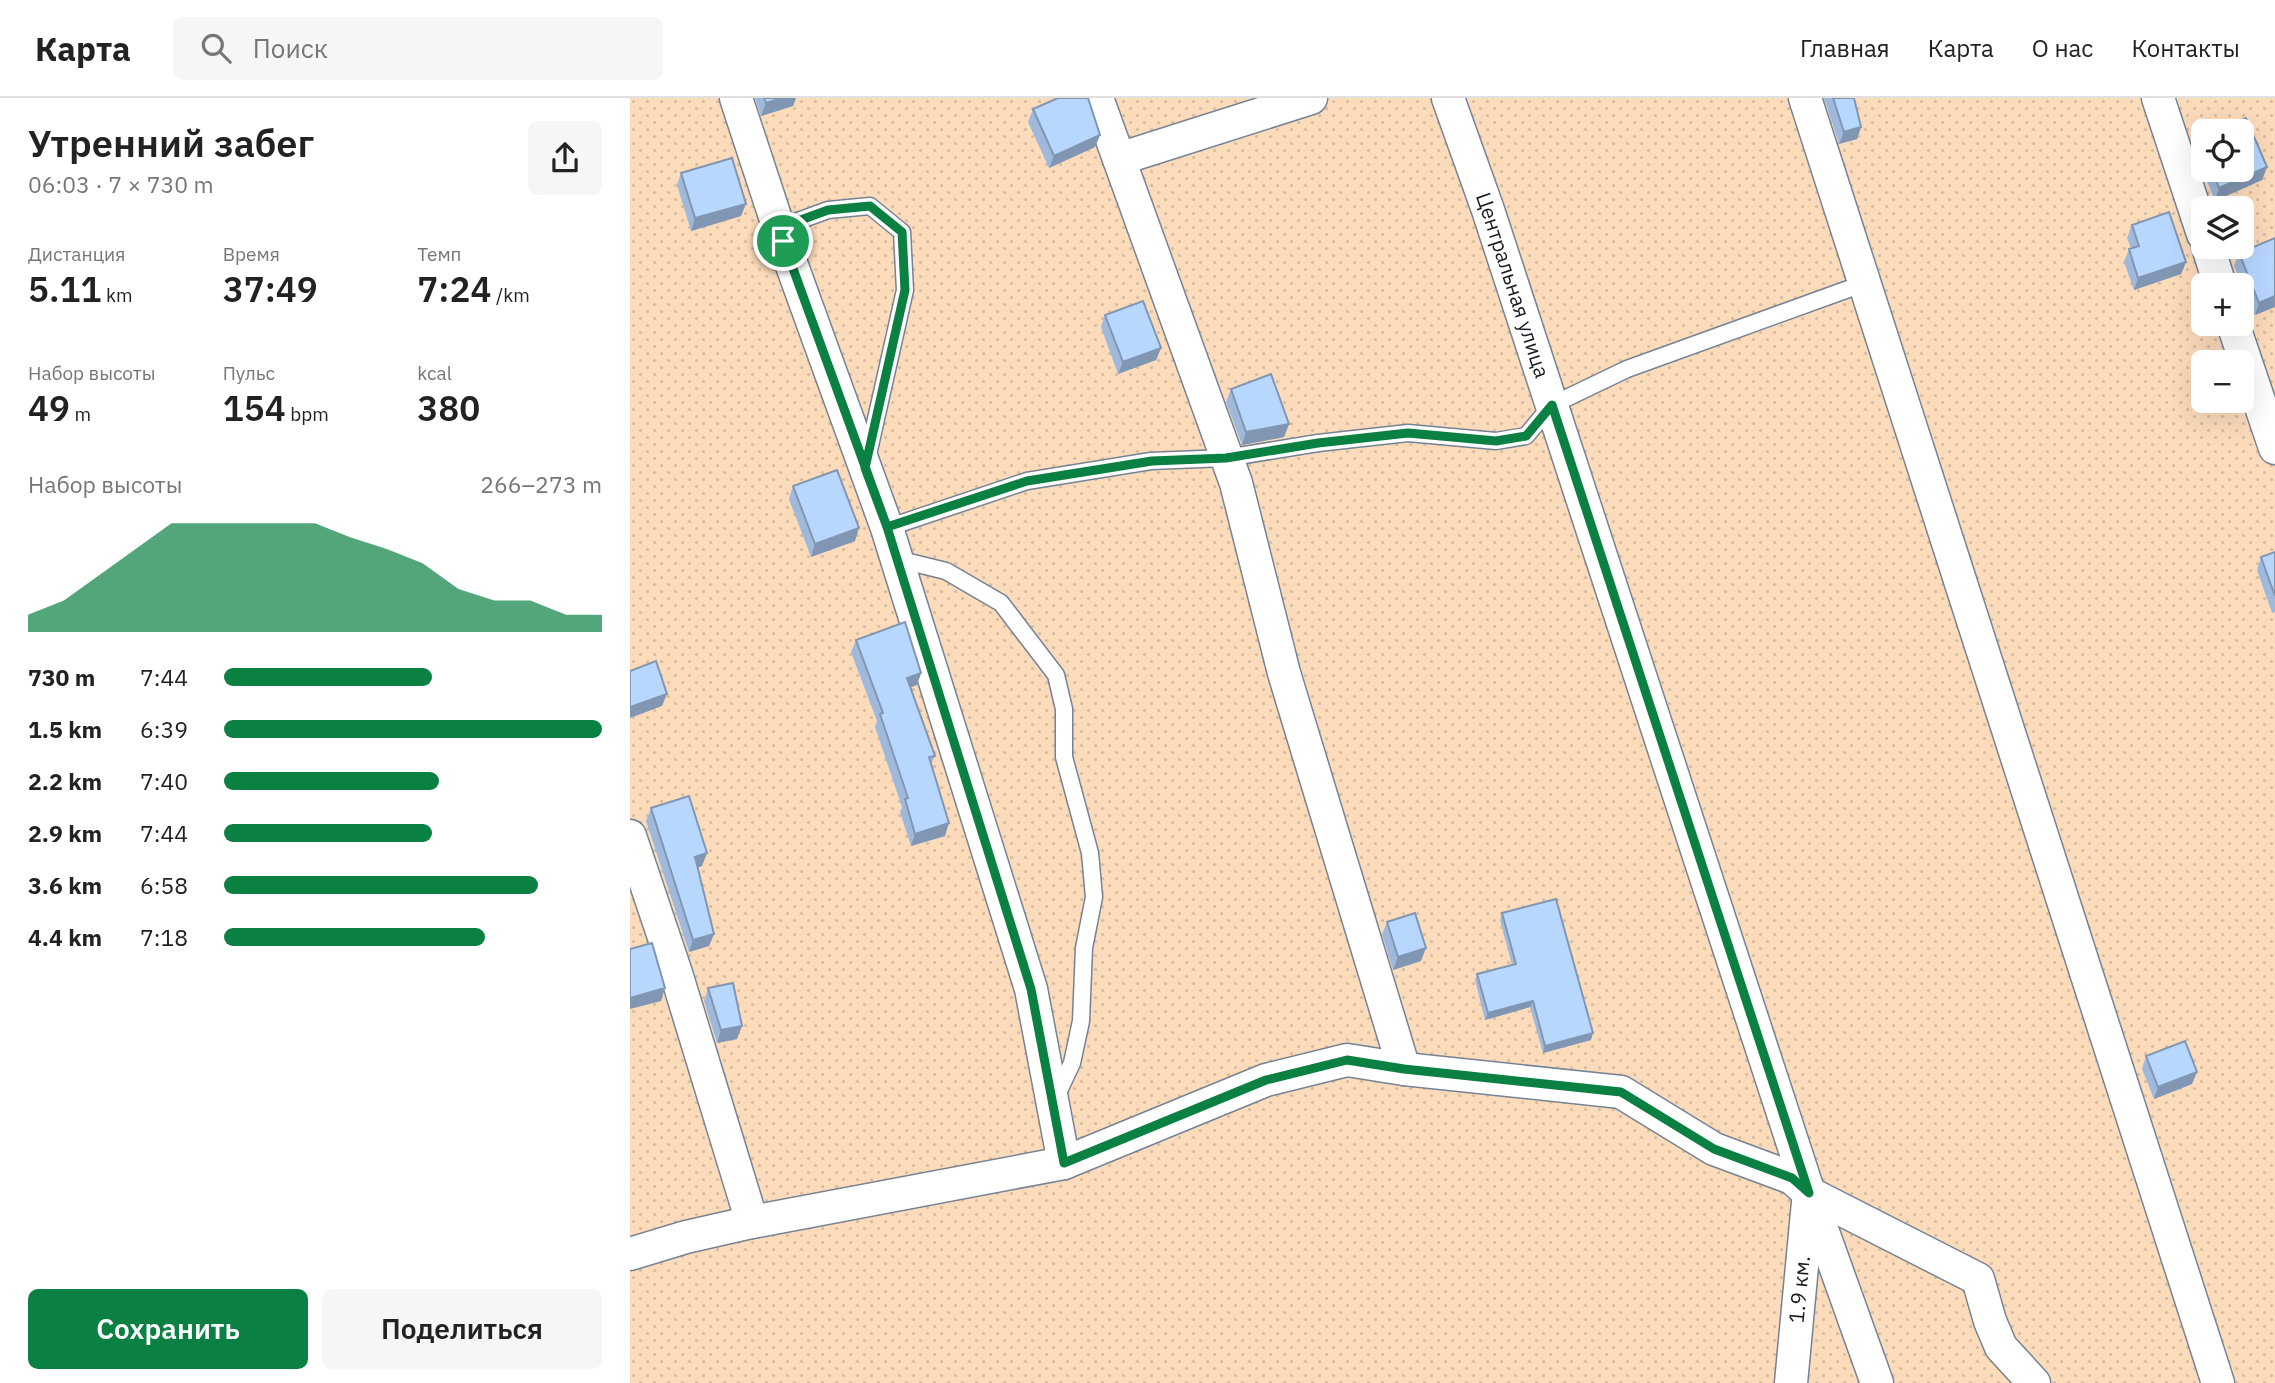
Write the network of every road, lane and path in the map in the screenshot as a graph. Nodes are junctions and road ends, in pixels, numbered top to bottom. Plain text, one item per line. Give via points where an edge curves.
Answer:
1 (736, 98) edge
2 (1097, 98) edge
3 (1311, 98) edge
4 (1448, 98) edge
5 (1805, 98) edge
6 (2158, 98) edge
7 (1119, 159) junction
8 (2191, 198) edge
9 (779, 228) junction
10 (1864, 283) junction
11 (2237, 336) edge
12 (1552, 405) junction
13 (2275, 448) edge
14 (1226, 458) junction
15 (865, 468) junction
16 (887, 527) junction
17 (897, 559) junction
18 (630, 836) edge
19 (1404, 1069) junction
20 (1053, 1102) junction
21 (1064, 1163) junction
22 (1809, 1193) junction
23 (752, 1222) junction
24 (630, 1254) edge
25 (1791, 1383) edge
26 (1877, 1383) edge
27 (2034, 1383) edge
28 (2218, 1383) edge

1 - 9 street
2 - 7 street
3 - 7 street
4 - 12 street, Центральная улица
5 - 10 street
6 - 8 street
7 - 14 street
9 - 15 street
9 - 15 lane via 828,210 870,206 902,232 905,290
10 - 12 lane via 1627,369
10 - 28 street
11 - 13 street
12 - 14 lane via 1526,436 1496,441 1408,433
12 - 22 street, Центральная улица
14 - 16 lane via 1152,461 1027,481
14 - 19 street via 1284,673
15 - 16 street
16 - 17 street
17 - 20 street via 1031,989
17 - 20 lane via 946,571 1001,603 1056,675 1064,709 1064,757 1090,853 1094,897 1084,948 1081,1021 1072,1063
18 - 23 street
19 - 21 street via 1347,1060 1266,1080
19 - 22 street via 1621,1092 1714,1149 1792,1178
20 - 21 street
21 - 23 street
22 - 25 street, 1.9 км.
22 - 26 street, Центральная улица
22 - 27 street via 1978,1279 2001,1347
23 - 24 street

